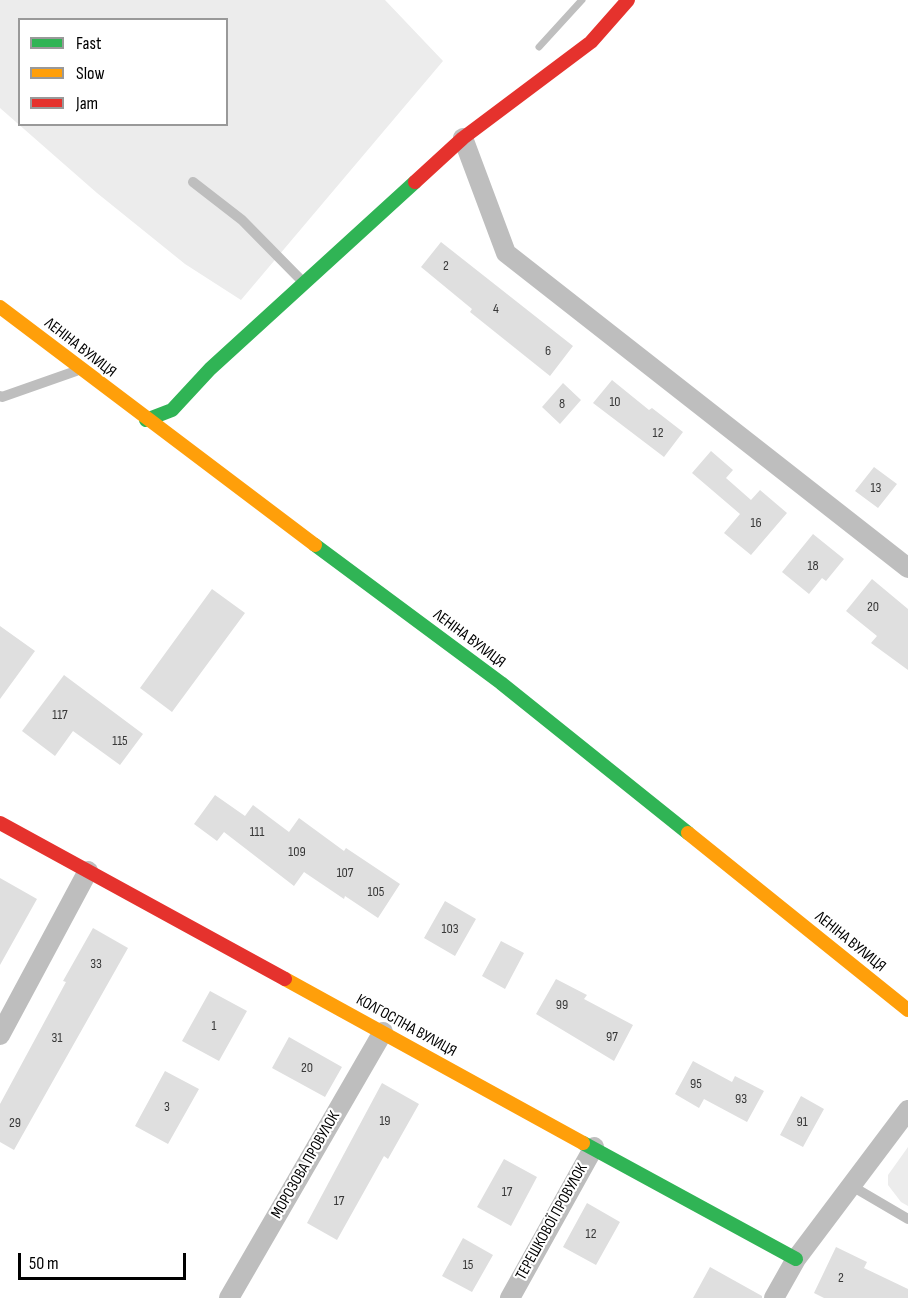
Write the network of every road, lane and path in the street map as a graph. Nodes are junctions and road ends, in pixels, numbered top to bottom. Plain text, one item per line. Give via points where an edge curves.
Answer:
1 (628, 0) edge
2 (463, 138) junction
3 (194, 182) dead end
4 (304, 284) junction
5 (0, 307) edge
6 (81, 369) junction
7 (0, 396) edge
8 (146, 420) junction
9 (908, 568) edge
10 (0, 823) edge
11 (88, 871) junction
12 (908, 1010) edge
13 (383, 1032) junction
14 (0, 1035) edge
15 (908, 1110) edge
16 (594, 1147) junction
17 (850, 1185) junction
18 (908, 1219) edge
19 (796, 1259) junction
20 (230, 1298) edge
21 (510, 1298) edge
22 (774, 1298) edge

1 - 2 street via 591,42
2 - 4 street
2 - 9 street via 506,253
3 - 4 lane via 243,220
4 - 8 street via 210,369 172,410
5 - 6 street, ЛЕНІНА ВУЛИЦЯ
6 - 7 lane
6 - 8 street, ЛЕНІНА ВУЛИЦЯ
8 - 12 street, ЛЕНІНА ВУЛИЦЯ via 501,683
10 - 11 street, КОЛГОСПНА ВУЛИЦЯ
11 - 13 street, КОЛГОСПНА ВУЛИЦЯ
11 - 14 street
13 - 16 street, КОЛГОСПНА ВУЛИЦЯ
13 - 20 street, МОРОЗОВА ПРОВУЛОК
15 - 17 street
16 - 19 street, КОЛГОСПНА ВУЛИЦЯ
16 - 21 street, ТЕРЕШКОВОЇ ПРОВУЛОК
17 - 18 lane
17 - 19 street
19 - 22 street

